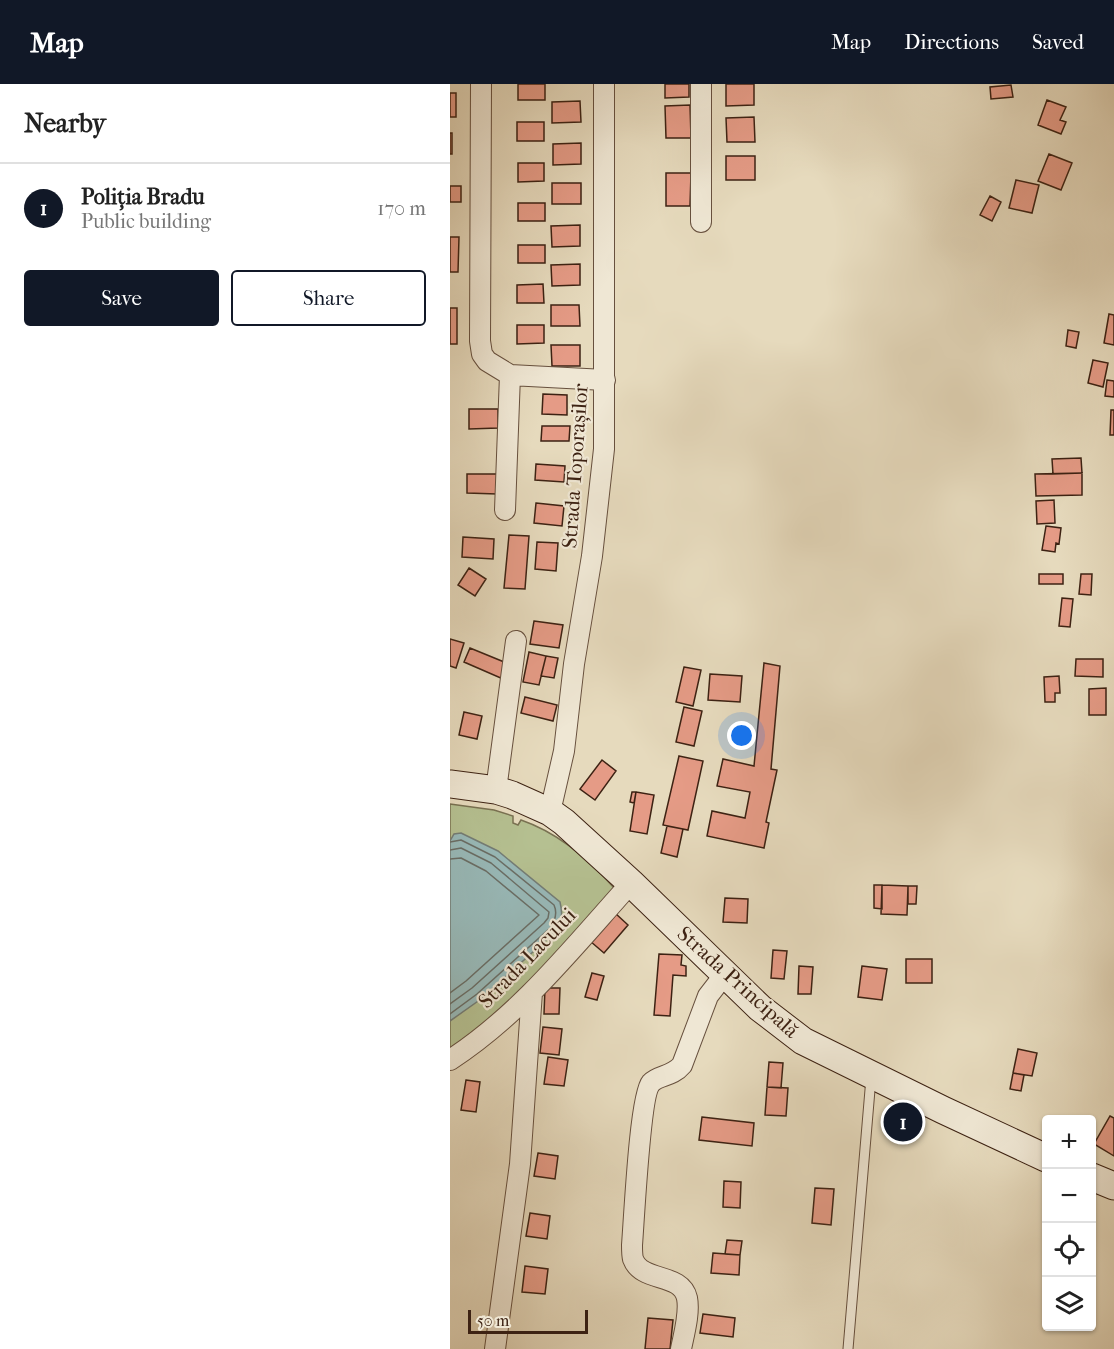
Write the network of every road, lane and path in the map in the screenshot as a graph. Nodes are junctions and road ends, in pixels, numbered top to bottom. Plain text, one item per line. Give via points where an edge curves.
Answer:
1 (481, 84) edge
2 (604, 84) edge
3 (702, 84) edge
4 (702, 222) dead end
5 (510, 375) junction
6 (605, 380) junction
7 (505, 510) dead end
8 (516, 641) dead end
9 (450, 784) edge
10 (496, 790) junction
11 (550, 812) junction
12 (631, 883) junction
13 (725, 974) junction
14 (532, 992) junction
15 (450, 1060) edge
16 (872, 1076) junction
17 (1042, 1156) edge
18 (1096, 1179) edge
19 (1114, 1186) edge
20 (495, 1349) edge
21 (681, 1349) edge
22 (848, 1349) edge

1 - 5 street via 480,341 487,361
2 - 6 street, Strada Toporașilor
3 - 4 street
5 - 6 street
5 - 7 street
6 - 11 street, Strada Toporașilor via 604,449 592,556 575,653 564,751
8 - 10 street
9 - 10 main road, Strada Principală
10 - 11 main road, Strada Principală
11 - 12 main road, Strada Principală
12 - 13 main road, Strada Principală
12 - 14 street, Strada Lacului
13 - 16 main road, Strada Principală via 789,1031
13 - 21 street via 708,996 682,1065 675,1073 651,1083 646,1090 643,1113 633,1259 648,1273 684,1290 688,1300
14 - 15 street, Strada Lacului
14 - 20 street via 520,1164
16 - 17 main road, Strada Principală
16 - 22 lane
18 - 19 main road

